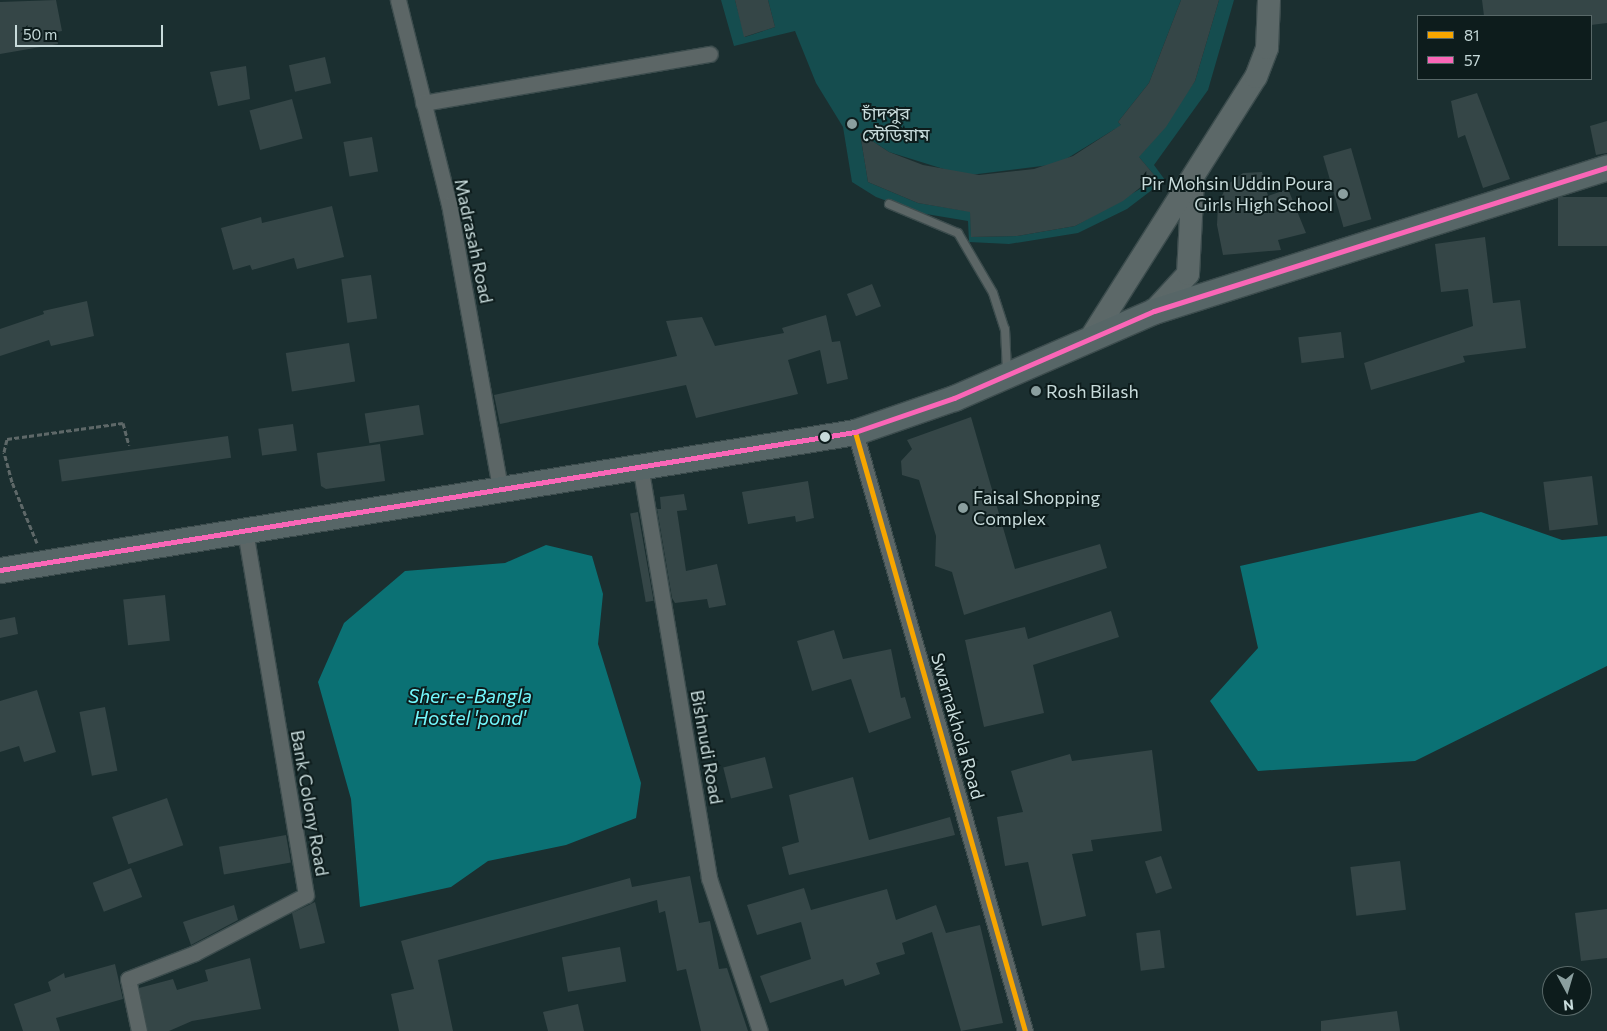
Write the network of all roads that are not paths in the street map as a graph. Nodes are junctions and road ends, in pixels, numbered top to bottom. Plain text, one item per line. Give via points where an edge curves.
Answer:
1 (398, 0) edge
2 (1269, 0) edge
3 (710, 54) dead end
4 (423, 103) junction
5 (1607, 167) edge
6 (1193, 179) junction
7 (889, 204) dead end
8 (1154, 311) junction
9 (1092, 336) junction
10 (1008, 376) junction
11 (855, 432) junction
12 (640, 464) junction
13 (501, 492) junction
14 (245, 530) junction
15 (0, 570) edge
16 (139, 1031) edge
17 (760, 1031) edge
18 (1025, 1031) edge

1 - 4 street, Madrasah Road
2 - 6 street via 1267,48 1256,77
3 - 4 street
4 - 13 street, Madrasah Road via 449,204
5 - 8 main road
6 - 8 street via 1188,274
6 - 9 street
7 - 10 lane via 958,233 993,293 1005,329
8 - 9 main road
9 - 10 main road
10 - 11 main road
11 - 12 main road
11 - 18 street, Swarnakhola Road
12 - 13 main road
12 - 17 street, Bishnudi Road via 709,878
13 - 14 main road
14 - 15 main road via 44,560
14 - 16 street, Bank Colony Road via 306,895 195,953 128,979

